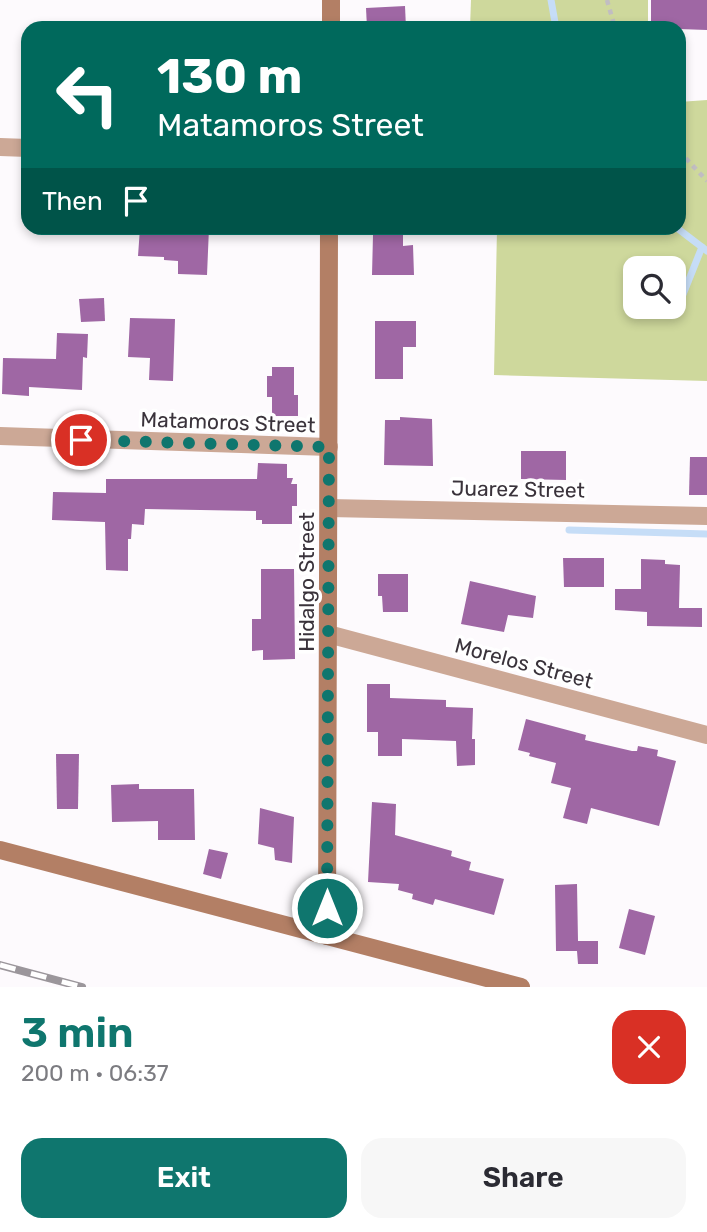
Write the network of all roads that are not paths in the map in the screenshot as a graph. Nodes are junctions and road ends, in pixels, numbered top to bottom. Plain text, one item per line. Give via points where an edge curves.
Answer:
1 (331, 0) edge
2 (331, 21) edge
3 (0, 147) edge
4 (21, 148) edge
5 (329, 235) edge
6 (0, 436) edge
7 (329, 447) junction
8 (328, 508) junction
9 (707, 516) edge
10 (328, 634) junction
11 (707, 735) edge
12 (0, 850) edge
13 (327, 936) junction
14 (521, 987) edge

1 - 2 street
3 - 4 street
5 - 7 street, Hidalgo Street
6 - 7 street, Matamoros Street
7 - 8 street, Hidalgo Street
8 - 9 street, Juarez Street
8 - 10 street, Hidalgo Street
10 - 11 street, Morelos Street
10 - 13 street, Hidalgo Street
12 - 13 street
13 - 14 street

